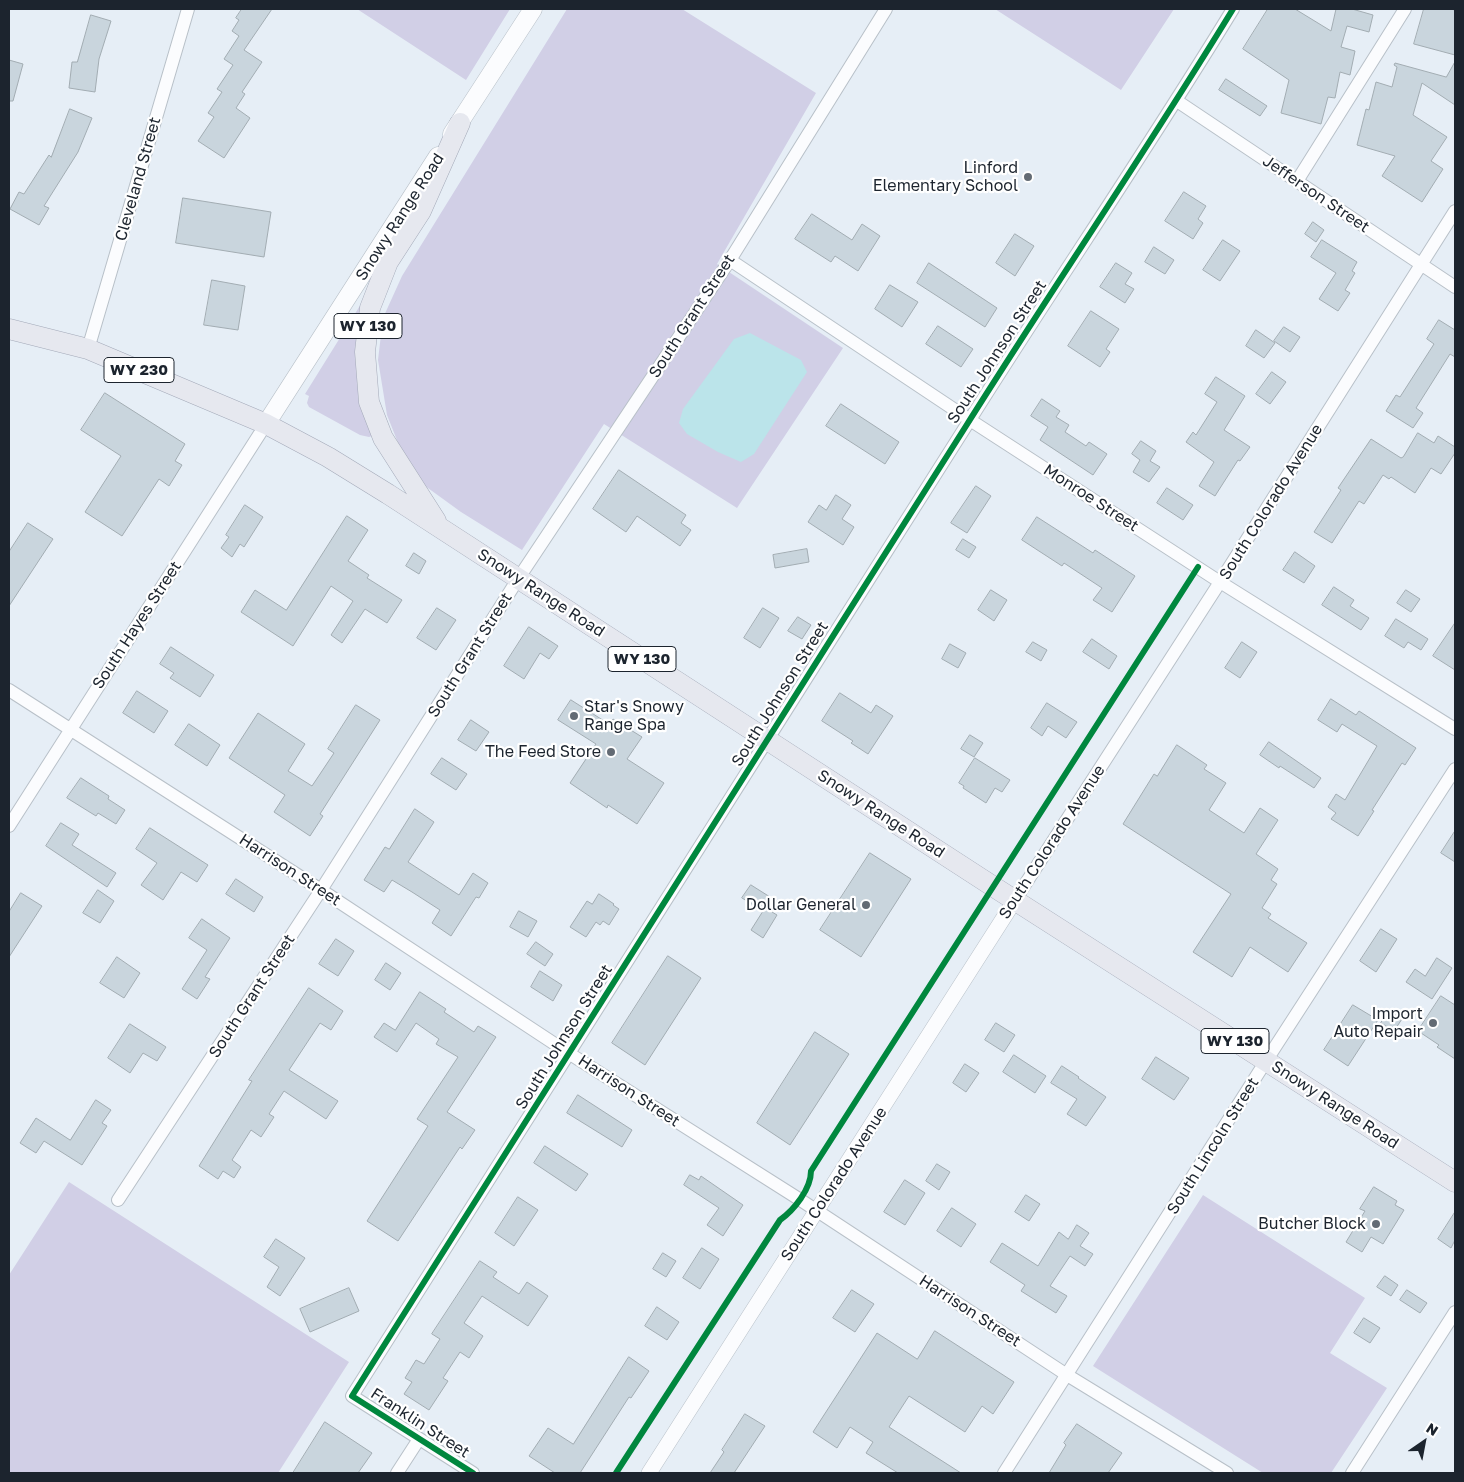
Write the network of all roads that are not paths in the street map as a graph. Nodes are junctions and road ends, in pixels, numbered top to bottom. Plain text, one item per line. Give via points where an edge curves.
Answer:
1 (188, 9) edge
2 (533, 9) edge
3 (886, 9) edge
4 (1233, 9) edge
5 (1405, 9) edge
6 (1177, 101) junction
7 (460, 123) junction
8 (1297, 181) junction
9 (1455, 211) edge
10 (730, 260) junction
11 (1421, 264) junction
12 (1455, 287) edge
13 (9, 329) edge
14 (88, 349) junction
15 (970, 420) junction
16 (266, 424) junction
17 (442, 529) junction
18 (518, 579) junction
19 (1220, 582) junction
20 (9, 690) edge
21 (70, 728) junction
22 (1455, 729) edge
23 (768, 740) junction
24 (1455, 769) edge
25 (9, 826) edge
26 (321, 890) junction
27 (1015, 900) junction
28 (570, 1054) junction
29 (1266, 1061) junction
30 (1455, 1182) edge
31 (118, 1200) dead end
32 (817, 1211) junction
33 (1455, 1312) edge
34 (1068, 1375) junction
35 (352, 1396) joint
36 (419, 1439) junction
37 (397, 1473) edge
38 (473, 1473) edge
39 (649, 1473) edge
40 (1004, 1473) edge
41 (1227, 1473) edge
42 (1352, 1473) edge

1 - 14 street, Cleveland Street
2 - 7 main road, Snowy Range Road / WY 130
3 - 10 street, South Grant Street
4 - 6 street, South Johnson Street
5 - 8 street
6 - 8 street, Jefferson Street
6 - 15 street, South Johnson Street
7 - 16 main road, Snowy Range Road / WY 130
7 - 17 main road, WY 130 via 421,210 388,262 370,308 365,352 369,402 383,438
8 - 11 street, Jefferson Street
9 - 11 street, South Colorado Avenue
10 - 15 street, Monroe Street
10 - 18 street, South Grant Street
11 - 12 street, Jefferson Street
11 - 19 street, South Colorado Avenue
13 - 14 main road, WY 230
14 - 16 main road, WY 230
15 - 19 street, Monroe Street
15 - 23 street, South Johnson Street
16 - 17 main road, Snowy Range Road / WY 130 via 328,457
16 - 21 street, South Hayes Street
17 - 18 main road, Snowy Range Road / WY 130
18 - 23 main road, Snowy Range Road / WY 130
18 - 26 street, South Grant Street
19 - 22 street, Monroe Street
19 - 27 street, South Colorado Avenue
20 - 21 street, Harrison Street
21 - 25 street, South Hayes Street
21 - 26 street, Harrison Street
23 - 27 main road, Snowy Range Road / WY 130
23 - 28 street, South Johnson Street
24 - 29 street, South Lincoln Street
26 - 28 street, Harrison Street
26 - 31 street, South Grant Street
27 - 29 main road, Snowy Range Road / WY 130
27 - 32 street, South Colorado Avenue
28 - 32 street, Harrison Street
28 - 35 street, South Johnson Street
29 - 30 main road, Snowy Range Road / WY 130
29 - 34 street, South Lincoln Street
32 - 34 street, Harrison Street
32 - 39 street, South Colorado Avenue
33 - 42 street
34 - 40 street, South Lincoln Street
34 - 41 street, Harrison Street
35 - 36 street, Franklin Street
36 - 37 street
36 - 38 street, Franklin Street

